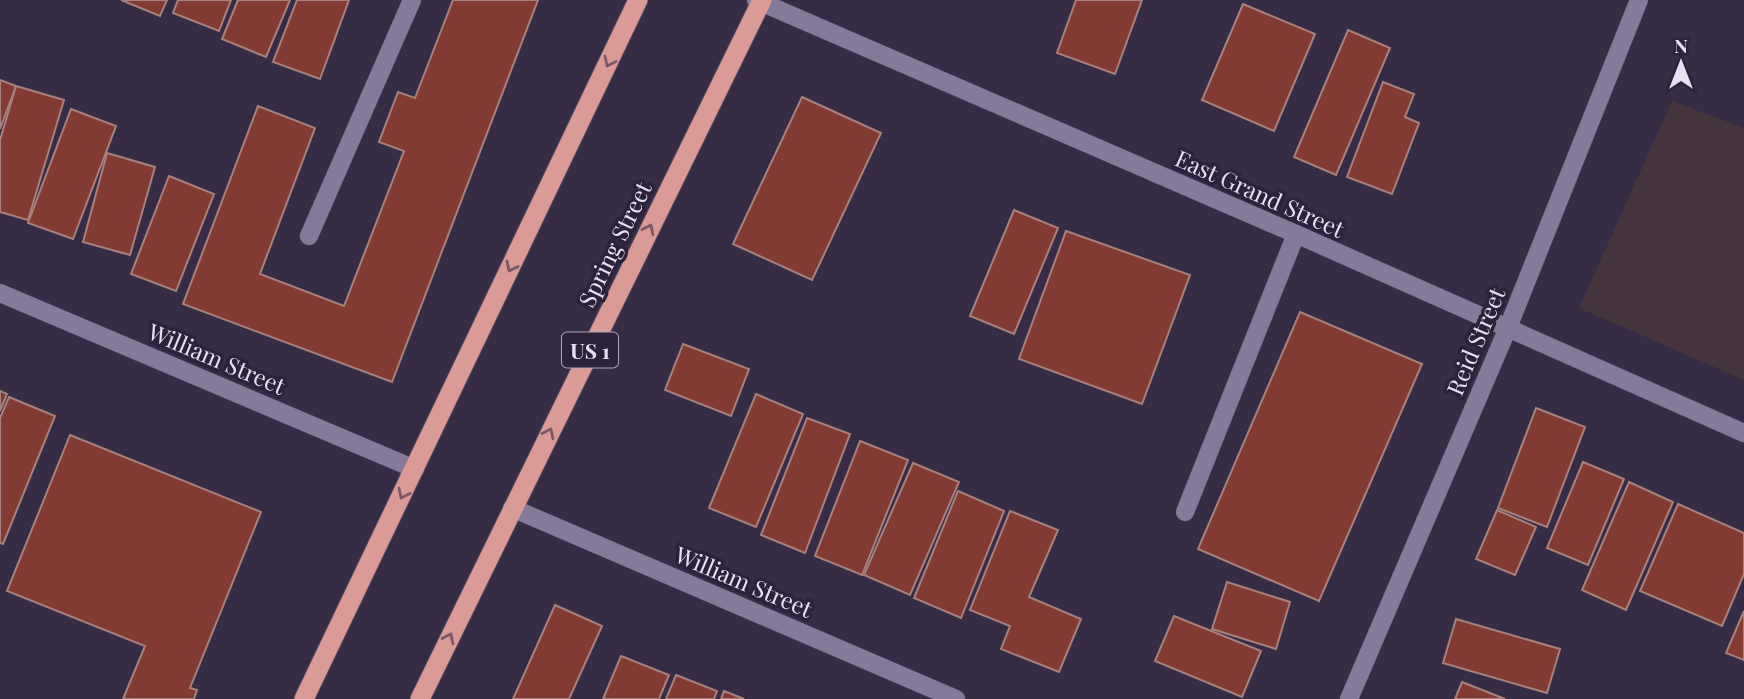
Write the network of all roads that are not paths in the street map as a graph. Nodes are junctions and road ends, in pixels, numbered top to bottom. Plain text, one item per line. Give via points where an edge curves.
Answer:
1 (412, 0) edge
2 (638, 0) edge
3 (1639, 0) edge
4 (760, 1) edge
5 (1296, 234) junction
6 (309, 236) dead end
7 (0, 293) edge
8 (1507, 330) junction
9 (1744, 433) edge
10 (415, 469) junction
11 (512, 508) junction
12 (1185, 512) dead end
13 (304, 699) edge
14 (420, 699) edge
15 (956, 699) edge
16 (1349, 699) edge

1 - 6 street
2 -> 10 highway
3 - 8 street, Reid Street
4 - 5 street, East Grand Street
11 -> 4 highway, Spring Street / US 1
5 - 8 street, East Grand Street
5 - 12 street
7 - 10 street, William Street
8 - 9 street, East Grand Street
8 - 16 street, Reid Street
10 -> 13 highway
14 -> 11 highway, Spring Street / US 1
11 - 15 street, William Street

